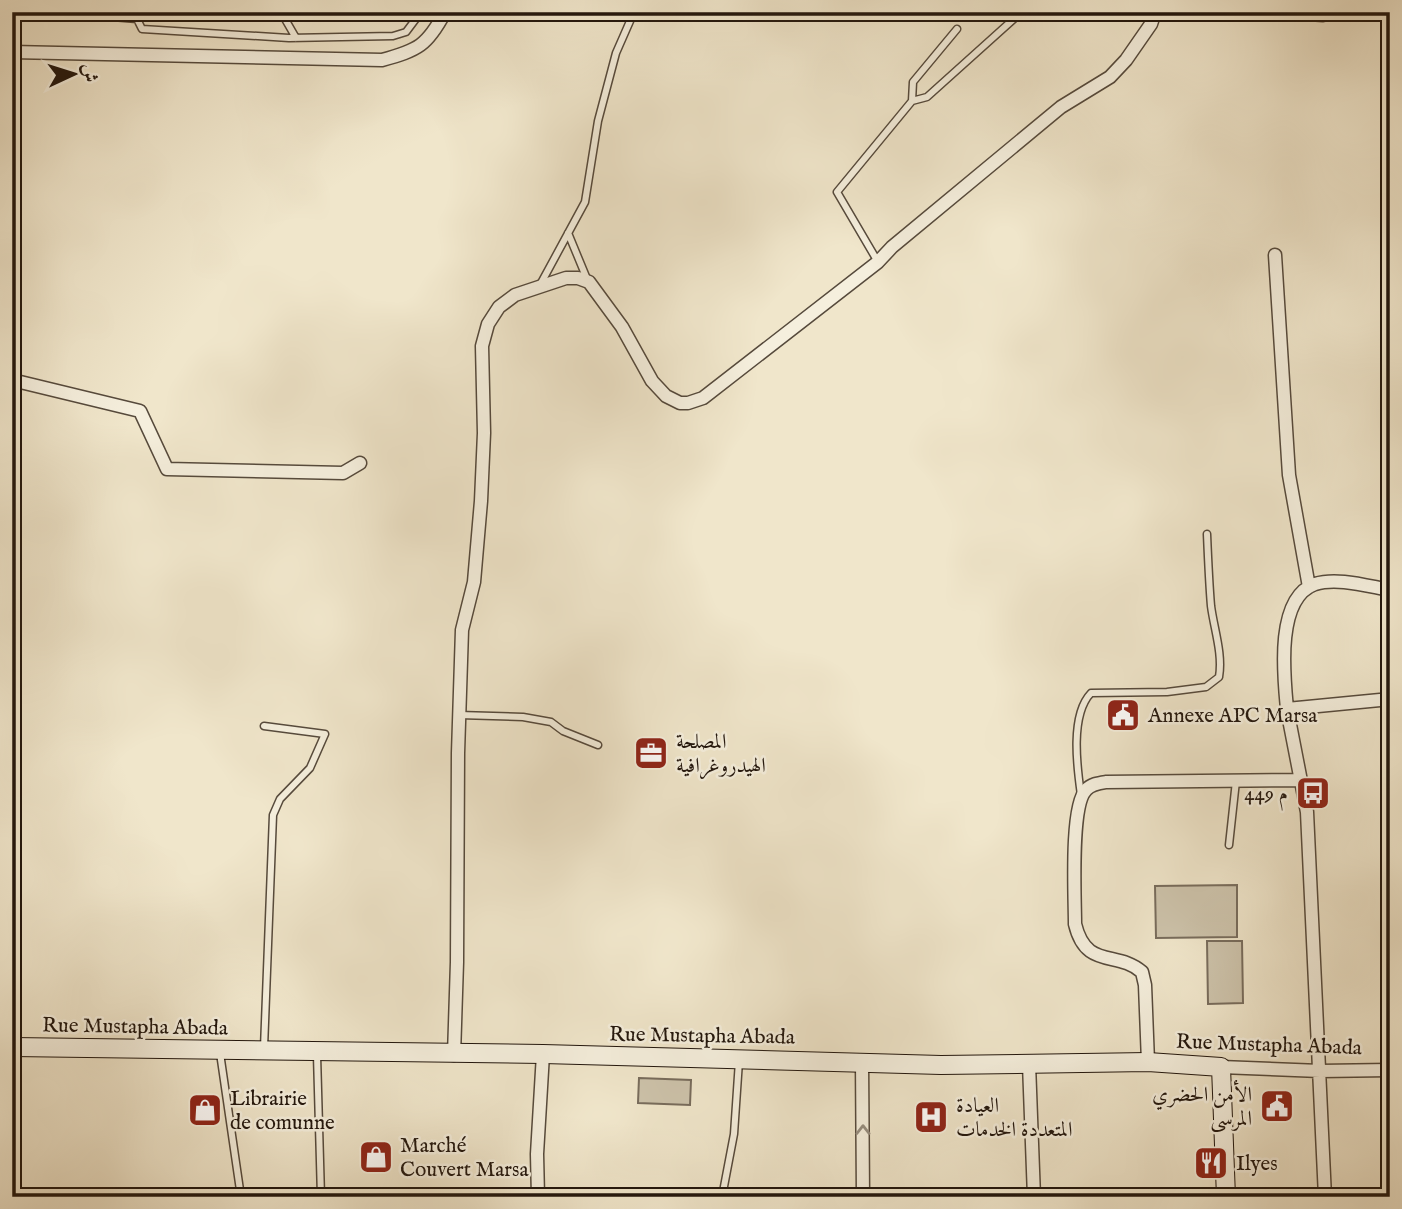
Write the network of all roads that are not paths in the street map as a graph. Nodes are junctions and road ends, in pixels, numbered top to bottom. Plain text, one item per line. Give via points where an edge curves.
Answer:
1 (50, 12) edge
2 (142, 12) edge
3 (421, 12) edge
4 (444, 12) edge
5 (634, 12) edge
6 (1155, 12) edge
7 (1324, 12) edge
8 (282, 13) edge
9 (1309, 14) dead end
10 (1017, 16) dead end
11 (137, 19) junction
12 (957, 29) dead end
13 (296, 38) junction
14 (12, 52) edge
15 (912, 101) junction
16 (568, 233) junction
17 (1275, 255) dead end
18 (878, 262) junction
19 (589, 282) junction
20 (540, 285) junction
21 (12, 380) edge
22 (360, 463) dead end
23 (1207, 534) dead end
24 (1309, 587) junction
25 (1390, 590) edge
26 (1380, 700) dead end
27 (1287, 709) junction
28 (458, 715) junction
29 (264, 726) dead end
30 (598, 745) dead end
31 (1300, 780) junction
32 (1236, 781) junction
33 (1081, 797) junction
34 (1229, 845) dead end
35 (12, 1047) edge
36 (220, 1050) junction
37 (264, 1051) junction
38 (317, 1053) junction
39 (543, 1054) junction
40 (454, 1055) junction
41 (739, 1059) junction
42 (862, 1062) junction
43 (1148, 1062) junction
44 (1029, 1064) junction
45 (1221, 1067) junction
46 (1390, 1070) edge
47 (1320, 1072) junction
48 (241, 1197) edge
49 (321, 1197) edge
50 (538, 1197) edge
51 (722, 1197) edge
52 (863, 1197) edge
53 (1034, 1197) edge
54 (1226, 1197) edge
55 (1325, 1197) edge

1 - 11 lane
2 - 11 lane
3 - 13 lane via 406,32 393,36
4 - 14 street via 432,36 414,52 382,60
5 - 16 lane via 616,53 598,121 584,202
6 - 18 street via 1151,24 1110,77 1061,107
7 - 9 street
8 - 13 lane
10 - 15 lane via 927,97
11 - 13 lane via 142,29
12 - 15 lane via 913,82
15 - 18 lane via 837,192
16 - 19 lane
16 - 20 lane
17 - 24 street via 1289,475
18 - 19 street via 713,393 688,403 672,400 652,381 622,327
19 - 20 street via 566,278
20 - 28 street via 499,307 482,346 481,501 474,582 462,630
21 - 22 street via 140,411 167,469 342,473
23 - 33 lane via 1211,606 1222,663 1219,677 1206,687 1167,692 1091,693 1083,701 1077,734
24 - 25 street via 1335,582
24 - 27 street via 1296,601 1287,628 1283,658
26 - 27 street
27 - 31 street
28 - 30 lane via 551,722
28 - 40 street
29 - 37 lane via 325,734 310,768 280,799 273,816
31 - 32 street
31 - 47 street via 1307,812
32 - 33 street via 1106,782 1092,786
32 - 34 lane
33 - 43 street via 1076,816 1074,924 1098,956 1142,972
35 - 36 main road, Rue Mustapha Abada
36 - 37 main road, Rue Mustapha Abada
36 - 48 lane
37 - 38 main road, Rue Mustapha Abada
38 - 40 main road, Rue Mustapha Abada
38 - 49 lane
39 - 40 main road, Rue Mustapha Abada
39 - 41 main road, Rue Mustapha Abada
39 - 50 street
41 - 42 main road, Rue Mustapha Abada
41 - 51 lane via 734,1134
42 - 44 main road, Rue Mustapha Abada
52 -> 42 street
43 - 44 main road, Rue Mustapha Abada
43 - 45 main road, Rue Mustapha Abada
44 - 53 street
45 - 47 street, Rue Mustapha Abada
45 - 54 main road
46 - 47 street, Rue Mustapha Abada
47 - 55 street

